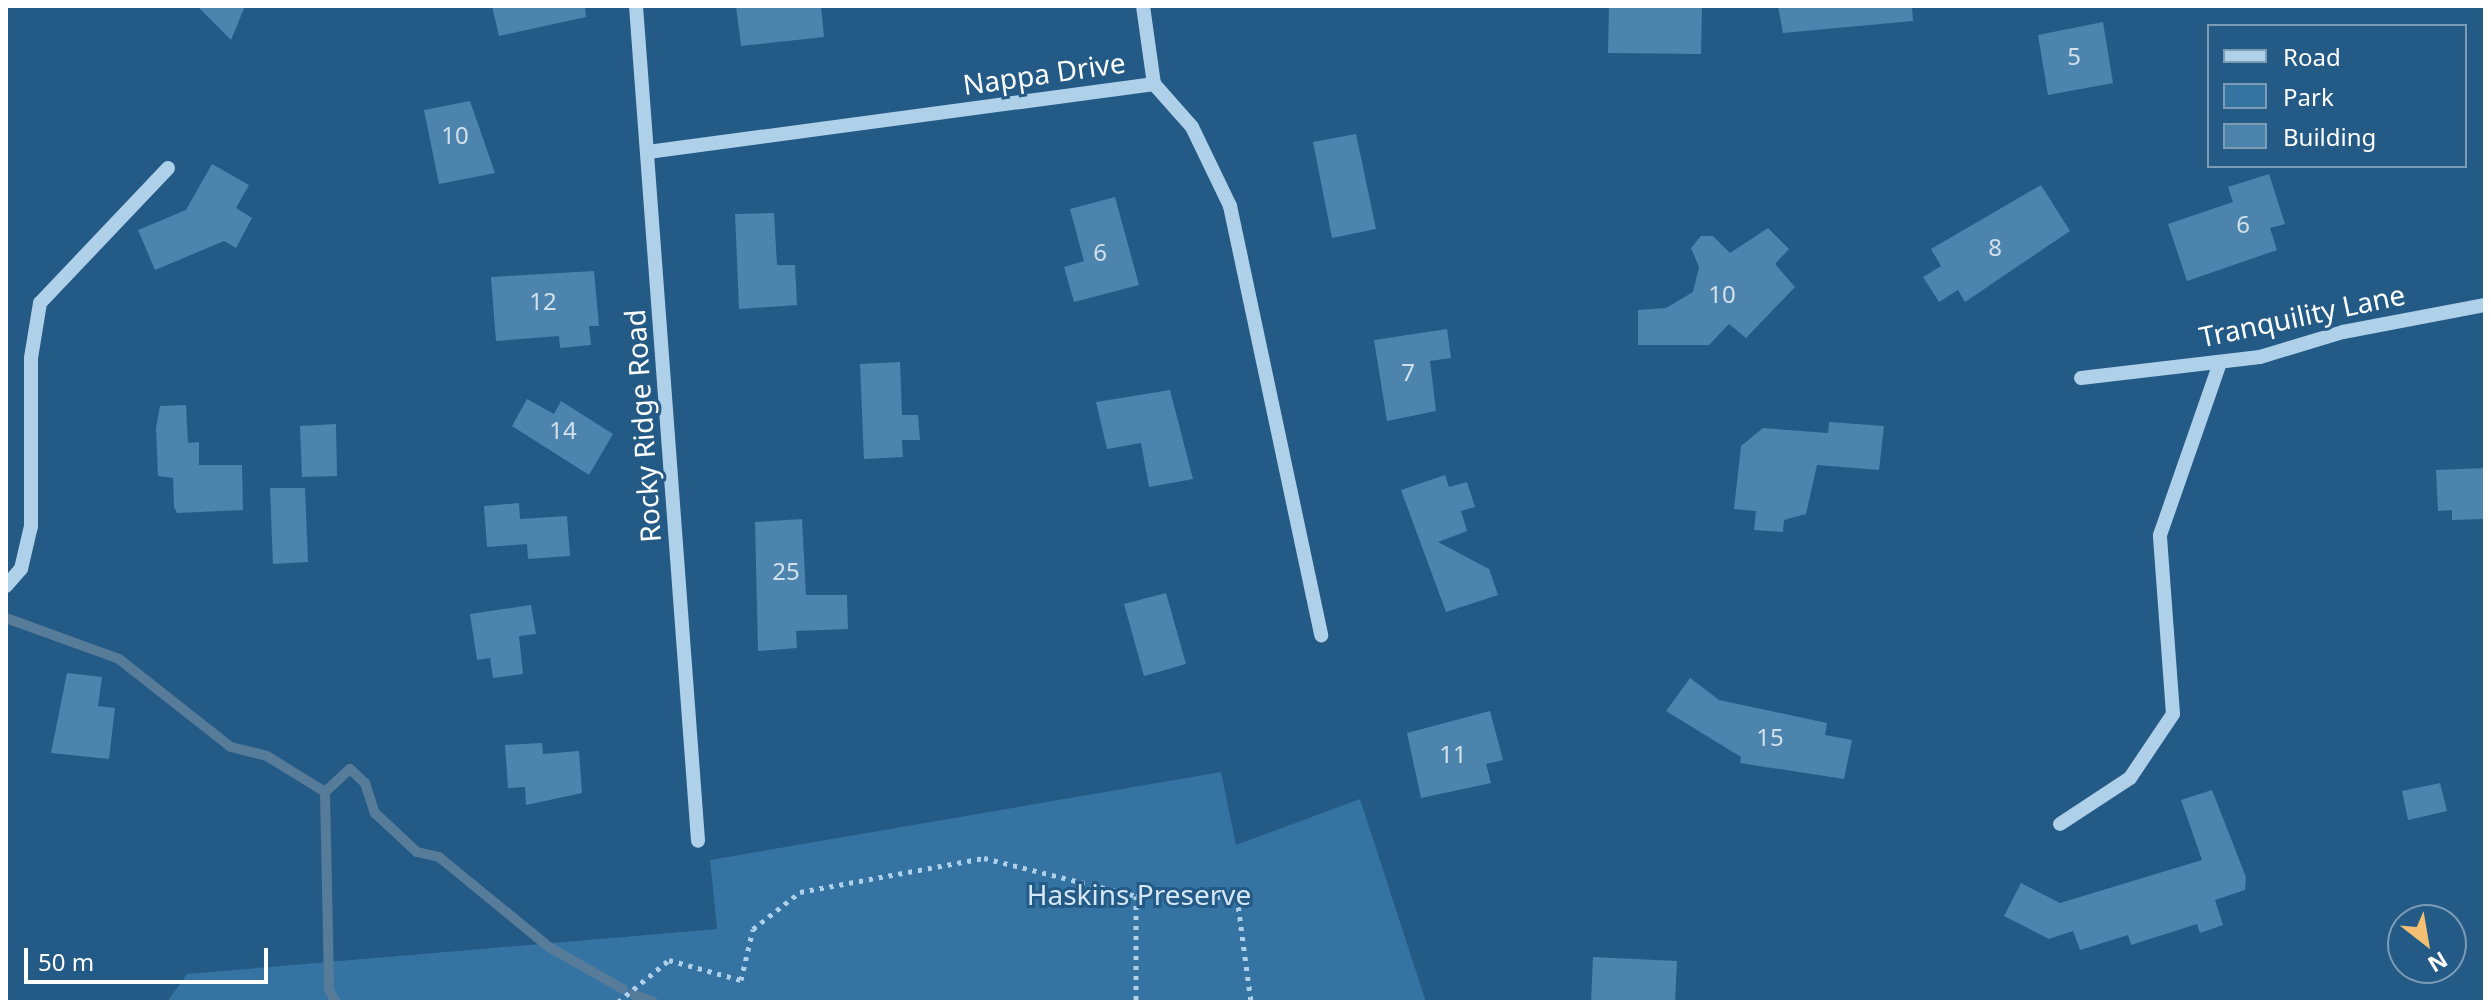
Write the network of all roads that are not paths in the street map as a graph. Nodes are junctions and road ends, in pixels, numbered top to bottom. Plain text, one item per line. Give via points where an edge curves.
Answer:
1 (636, 6) edge
2 (1143, 6) edge
3 (1154, 84) junction
4 (648, 152) junction
5 (168, 168) dead end
6 (2485, 305) edge
7 (2220, 363) junction
8 (2081, 378) dead end
9 (6, 586) edge
10 (1321, 635) dead end
11 (2060, 824) dead end
12 (698, 841) dead end

1 - 4 street, Rocky Ridge Road
2 - 3 street
3 - 4 street, Nappa Drive
3 - 10 street, Nappa Drive via 1192,127 1230,206
4 - 12 street, Rocky Ridge Road
5 - 9 street via 40,303 31,358 31,526 21,569
6 - 7 street, Tranquility Lane
7 - 8 street, Tranquility Lane
7 - 11 street via 2160,535 2173,714 2130,778

